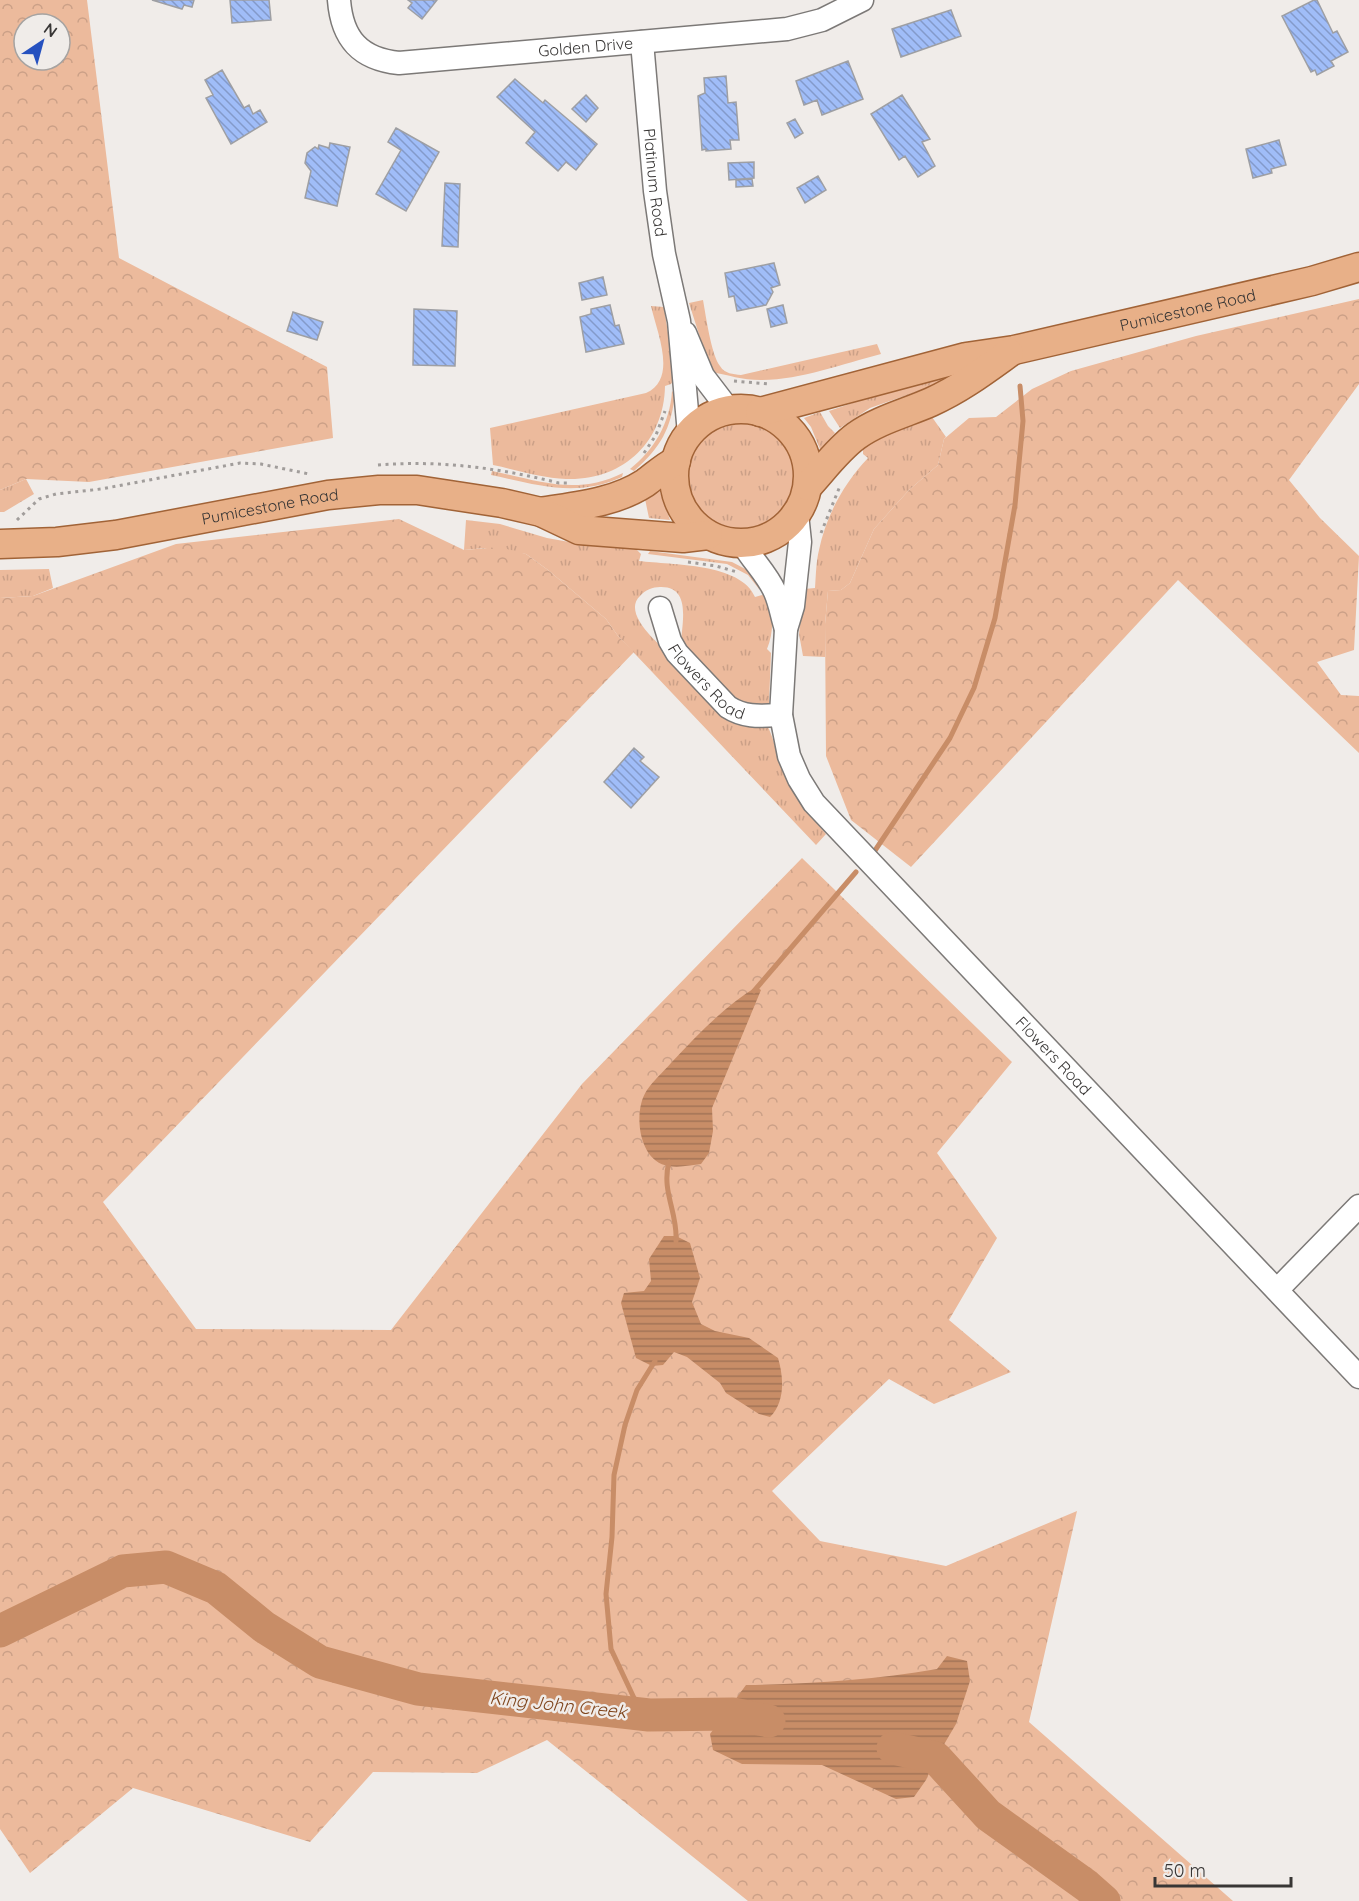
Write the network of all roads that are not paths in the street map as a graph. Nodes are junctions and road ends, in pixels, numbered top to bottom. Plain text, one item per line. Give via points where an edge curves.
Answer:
1 (339, 0) edge
2 (862, 0) edge
3 (642, 42) junction
4 (1359, 267) edge
5 (679, 321) junction
6 (1014, 350) junction
7 (729, 411) junction
8 (760, 412) junction
9 (689, 434) junction
10 (676, 460) junction
11 (808, 486) junction
12 (541, 512) junction
13 (797, 514) junction
14 (708, 535) junction
15 (0, 544) edge
16 (743, 544) junction
17 (660, 608) dead end
18 (786, 629) junction
19 (781, 715) junction
20 (1359, 1206) edge
21 (1277, 1290) junction
22 (1359, 1377) edge

1 - 3 street, Golden Drive via 351,41 371,57 389,62
2 - 3 street, Golden Drive via 822,20 787,29
3 - 5 street, Platinum Road via 655,191
4 - 6 main road, Pumicestone Road
5 - 7 street, Platinum Road via 703,376
5 - 9 street, Platinum Road
6 - 8 main road, Pumicestone Road via 966,357
6 - 11 main road, Pumicestone Road via 968,383 854,437
7 - 8 main road
7 - 9 main road via 700,423
8 - 11 main road via 792,433 808,467
9 - 10 main road
10 - 12 main road, Pumicestone Road via 645,482 608,500
10 - 14 main road via 674,482 680,503 691,521
11 - 13 main road
12 - 14 main road, Pumicestone Road via 579,530 683,538
12 - 15 main road, Pumicestone Road via 457,495 379,490 328,495 116,535
13 - 16 main road via 783,530 764,540
13 - 18 street, Flowers Road via 800,542 793,606
14 - 16 main road
16 - 18 street, Flowers Road via 775,592
17 - 19 street, Flowers Road via 677,652 728,707 751,717
18 - 19 street, Flowers Road
19 - 21 street, Flowers Road via 789,756 814,803
20 - 21 street
21 - 22 street, Flowers Road

